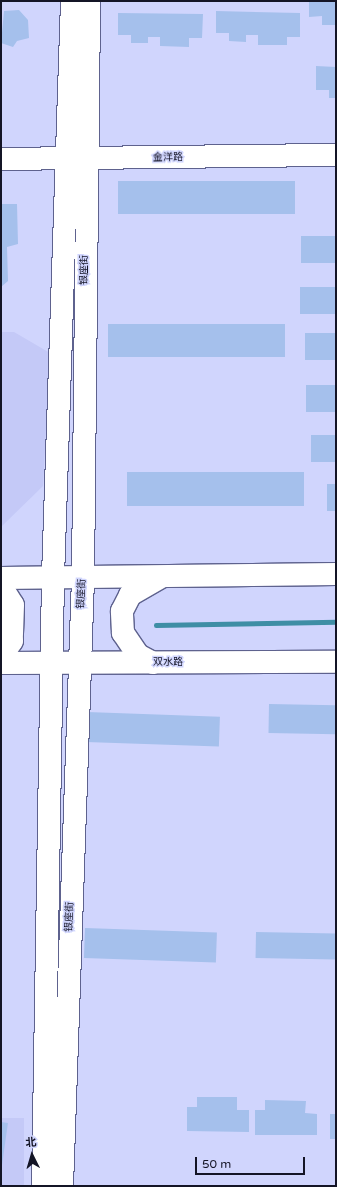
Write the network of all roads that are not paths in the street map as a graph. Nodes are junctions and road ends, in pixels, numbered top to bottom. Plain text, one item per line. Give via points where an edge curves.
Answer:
1 (72, 1) edge
2 (89, 1) edge
3 (336, 155) edge
4 (1, 159) edge
5 (78, 159) junction
6 (336, 574) edge
7 (162, 576) junction
8 (53, 577) junction
9 (1, 578) edge
10 (83, 578) junction
11 (1, 586) edge
12 (1, 657) edge
13 (54, 662) junction
14 (336, 662) edge
15 (1, 663) edge
16 (78, 663) junction
17 (153, 663) junction
18 (43, 1186) edge
19 (62, 1186) edge

1 - 5 main road, 银座街
2 - 5 main road, 银座街
3 - 5 main road, 金洋路
4 - 5 main road, 金洋路
5 - 8 main road, 银座街
5 - 10 main road, 银座街
6 - 7 main road
7 - 10 main road
7 - 17 main road via 130,595 122,611 123,634 138,655
8 - 9 main road
8 - 10 main road
8 - 13 main road, 银座街
10 - 16 main road, 银座街
11 - 12 main road via 13,605 12,641
13 - 15 main road, 双水路
13 - 16 main road, 双水路
13 - 18 main road, 银座街
14 - 17 main road, 双水路
16 - 17 main road, 双水路
16 - 19 main road, 银座街

